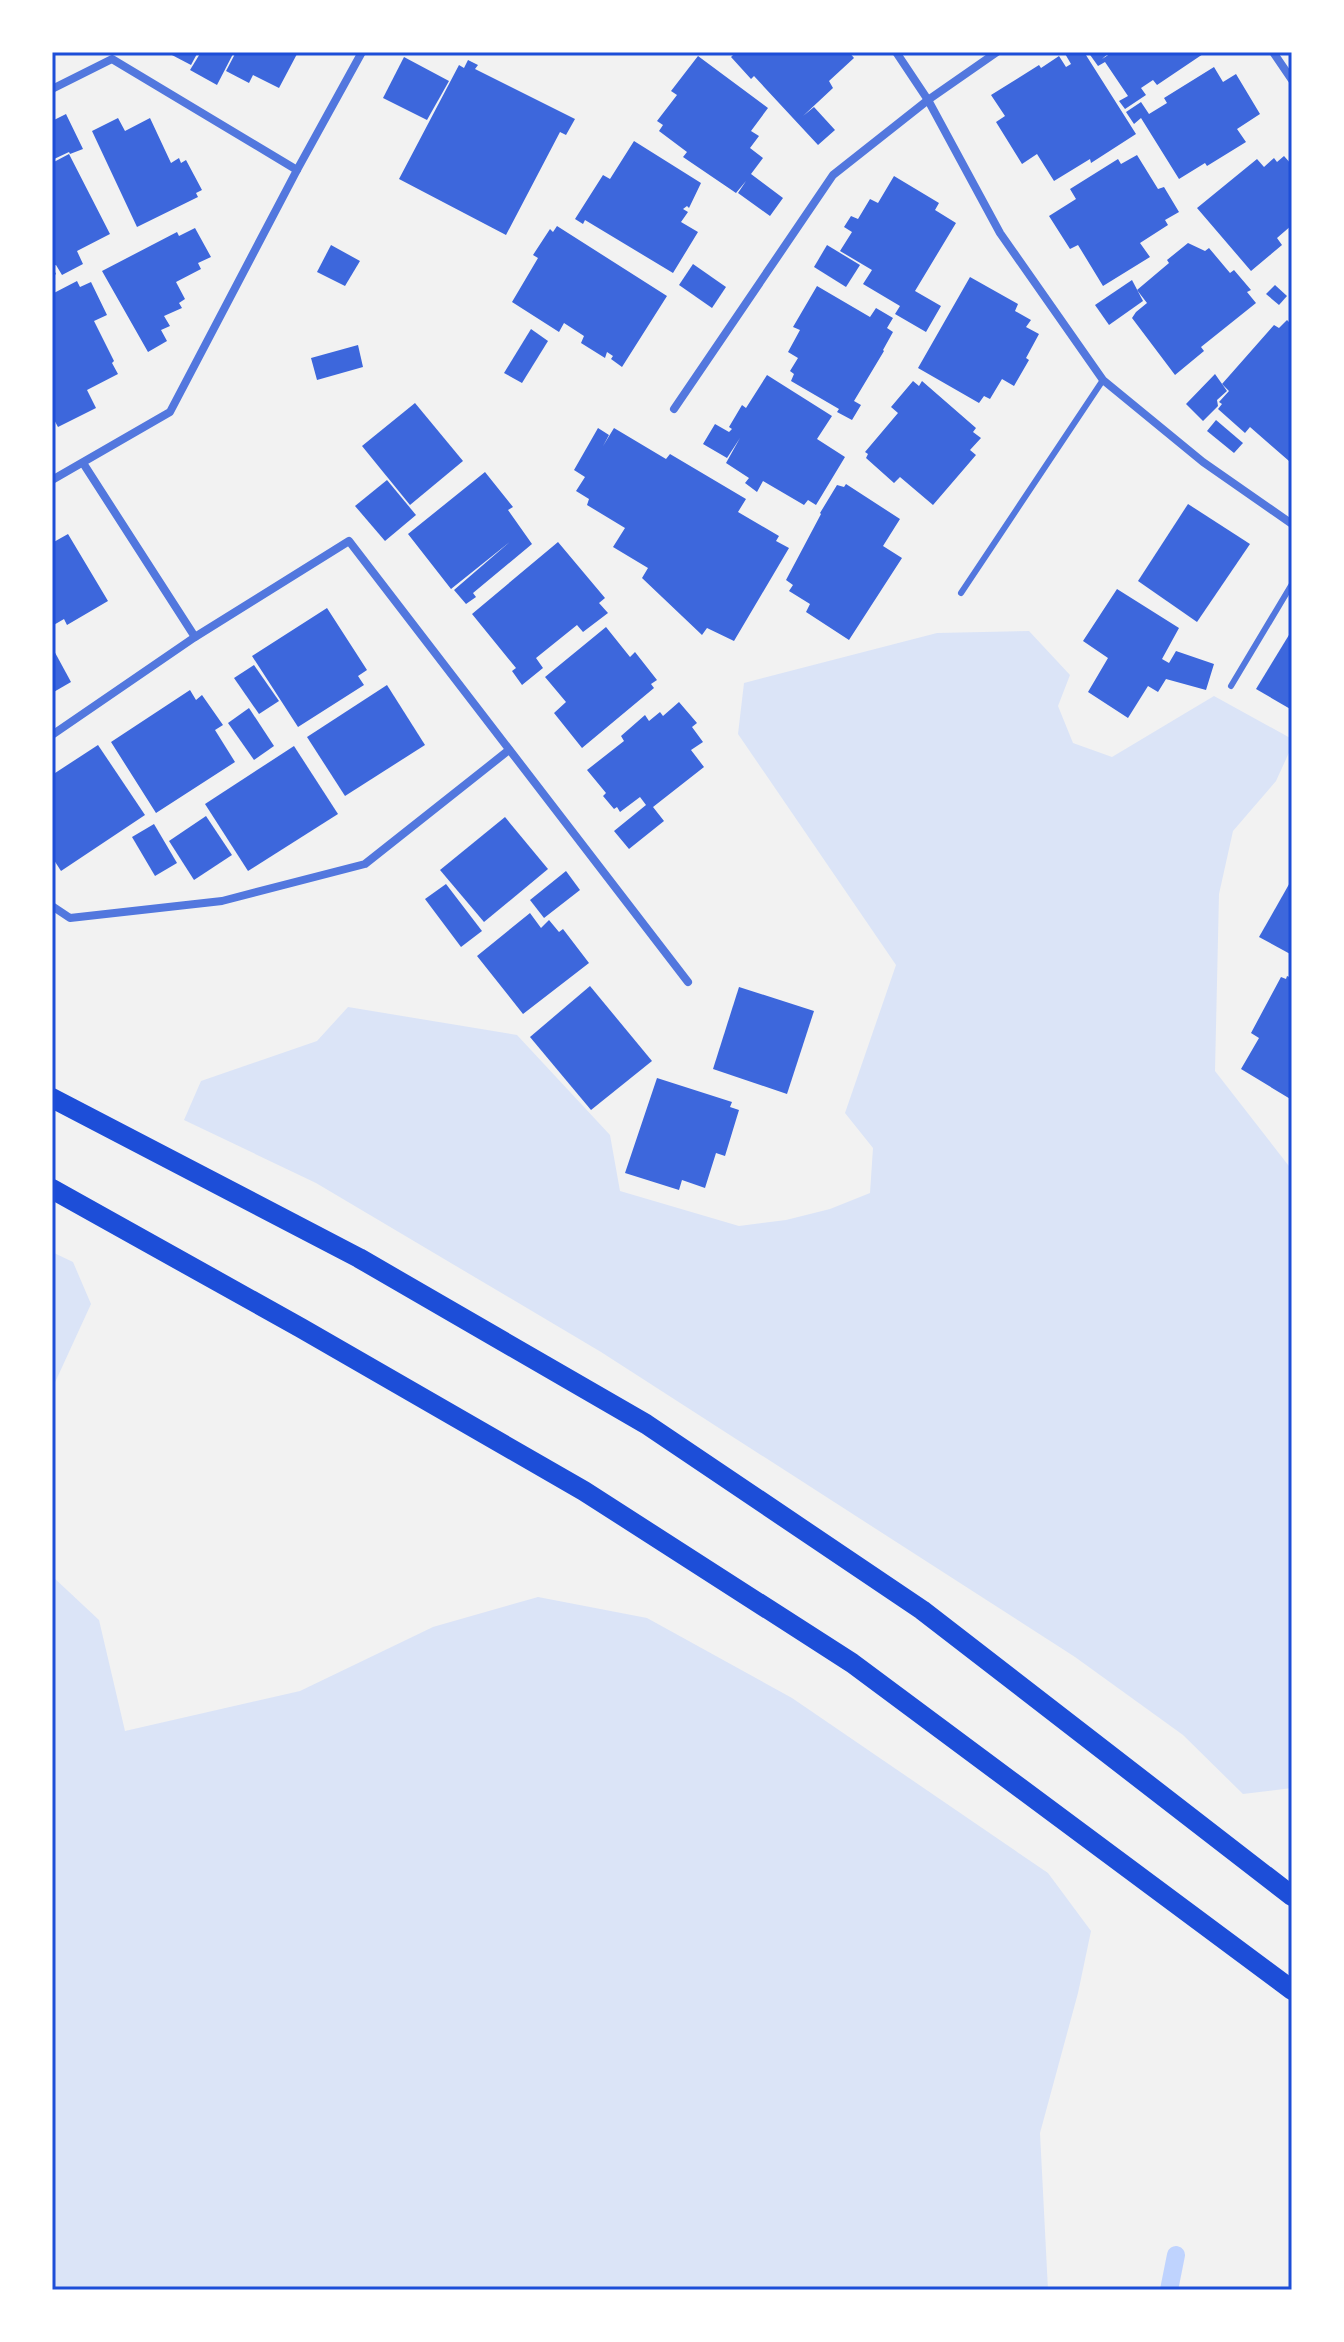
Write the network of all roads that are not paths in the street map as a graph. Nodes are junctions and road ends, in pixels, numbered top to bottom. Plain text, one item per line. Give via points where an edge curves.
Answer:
1 (362, 52) edge
2 (896, 52) edge
3 (997, 52) edge
4 (1273, 52) edge
5 (1292, 80) edge
6 (52, 89) edge
7 (928, 100) junction
8 (297, 170) junction
9 (1103, 380) junction
10 (674, 409) dead end
11 (83, 463) junction
12 (52, 480) edge
13 (1292, 524) edge
14 (1292, 584) edge
15 (961, 593) dead end
16 (195, 637) junction
17 (1231, 686) dead end
18 (52, 735) edge
19 (509, 750) junction
20 (52, 906) edge
21 (688, 982) dead end
22 (52, 1098) edge
23 (52, 1189) edge
24 (1292, 1896) edge
25 (1292, 1990) edge

1 - 8 street
2 - 7 street
3 - 7 street
4 - 5 street
6 - 8 street via 112,59
7 - 9 street via 1000,233
7 - 10 street via 833,175
8 - 11 street via 170,412
9 - 13 street via 1203,462
9 - 15 lane
11 - 12 street
11 - 16 street
14 - 17 lane
16 - 18 street
16 - 19 street via 349,541
19 - 20 street via 365,864 222,901 70,918
19 - 21 street
22 - 24 main road via 359,1258 646,1424 922,1610
23 - 25 main road via 584,1491 852,1663

